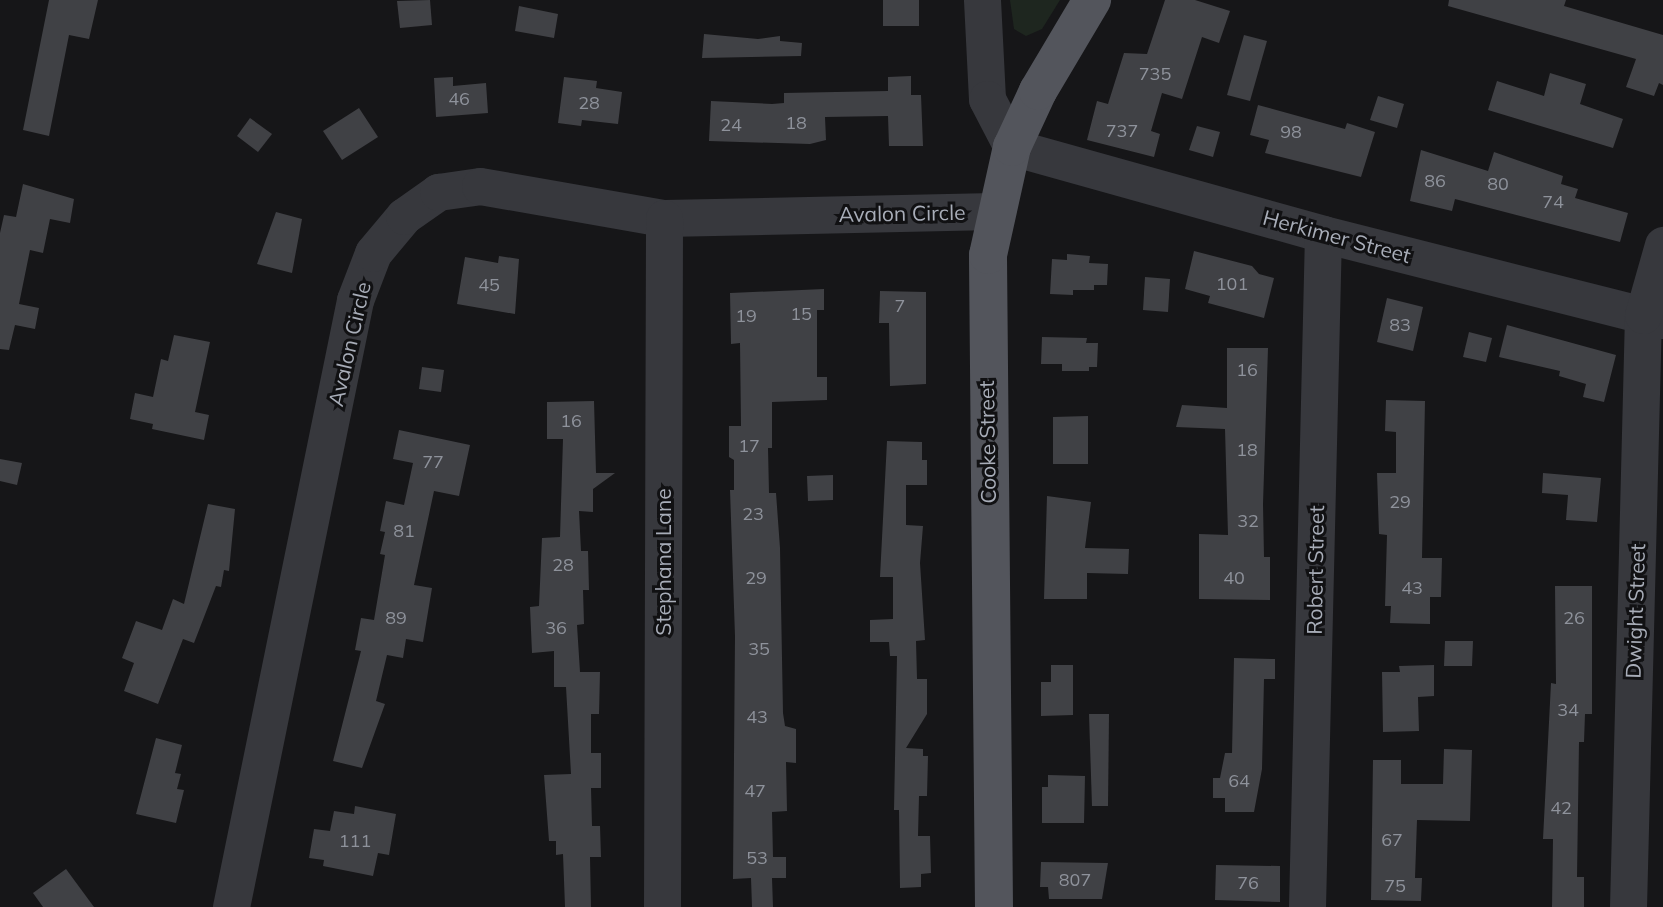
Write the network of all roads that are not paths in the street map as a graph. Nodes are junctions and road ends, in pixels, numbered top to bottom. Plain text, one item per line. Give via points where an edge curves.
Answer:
1 (982, 0) edge
2 (1093, 0) edge
3 (1012, 147) junction
4 (994, 211) junction
5 (664, 218) junction
6 (1323, 234) junction
7 (1663, 245) edge
8 (1653, 318) edge
9 (231, 907) edge
10 (662, 907) edge
11 (994, 907) edge
12 (1307, 907) edge
13 (1629, 907) edge

1 - 3 street via 987,99
2 - 3 main road, Cooke Street via 1038,92
3 - 4 main road, Cooke Street
3 - 6 street, Herkimer Street
4 - 5 street, Avalon Circle
4 - 11 main road, Cooke Street via 986,326
5 - 9 street, Avalon Circle via 480,186 438,192 404,216 373,253 355,300
5 - 10 street, Stephana Lane
6 - 8 street, Herkimer Street
6 - 12 street, Robert Street
7 - 8 street, Dwight Street
8 - 13 street, Dwight Street

